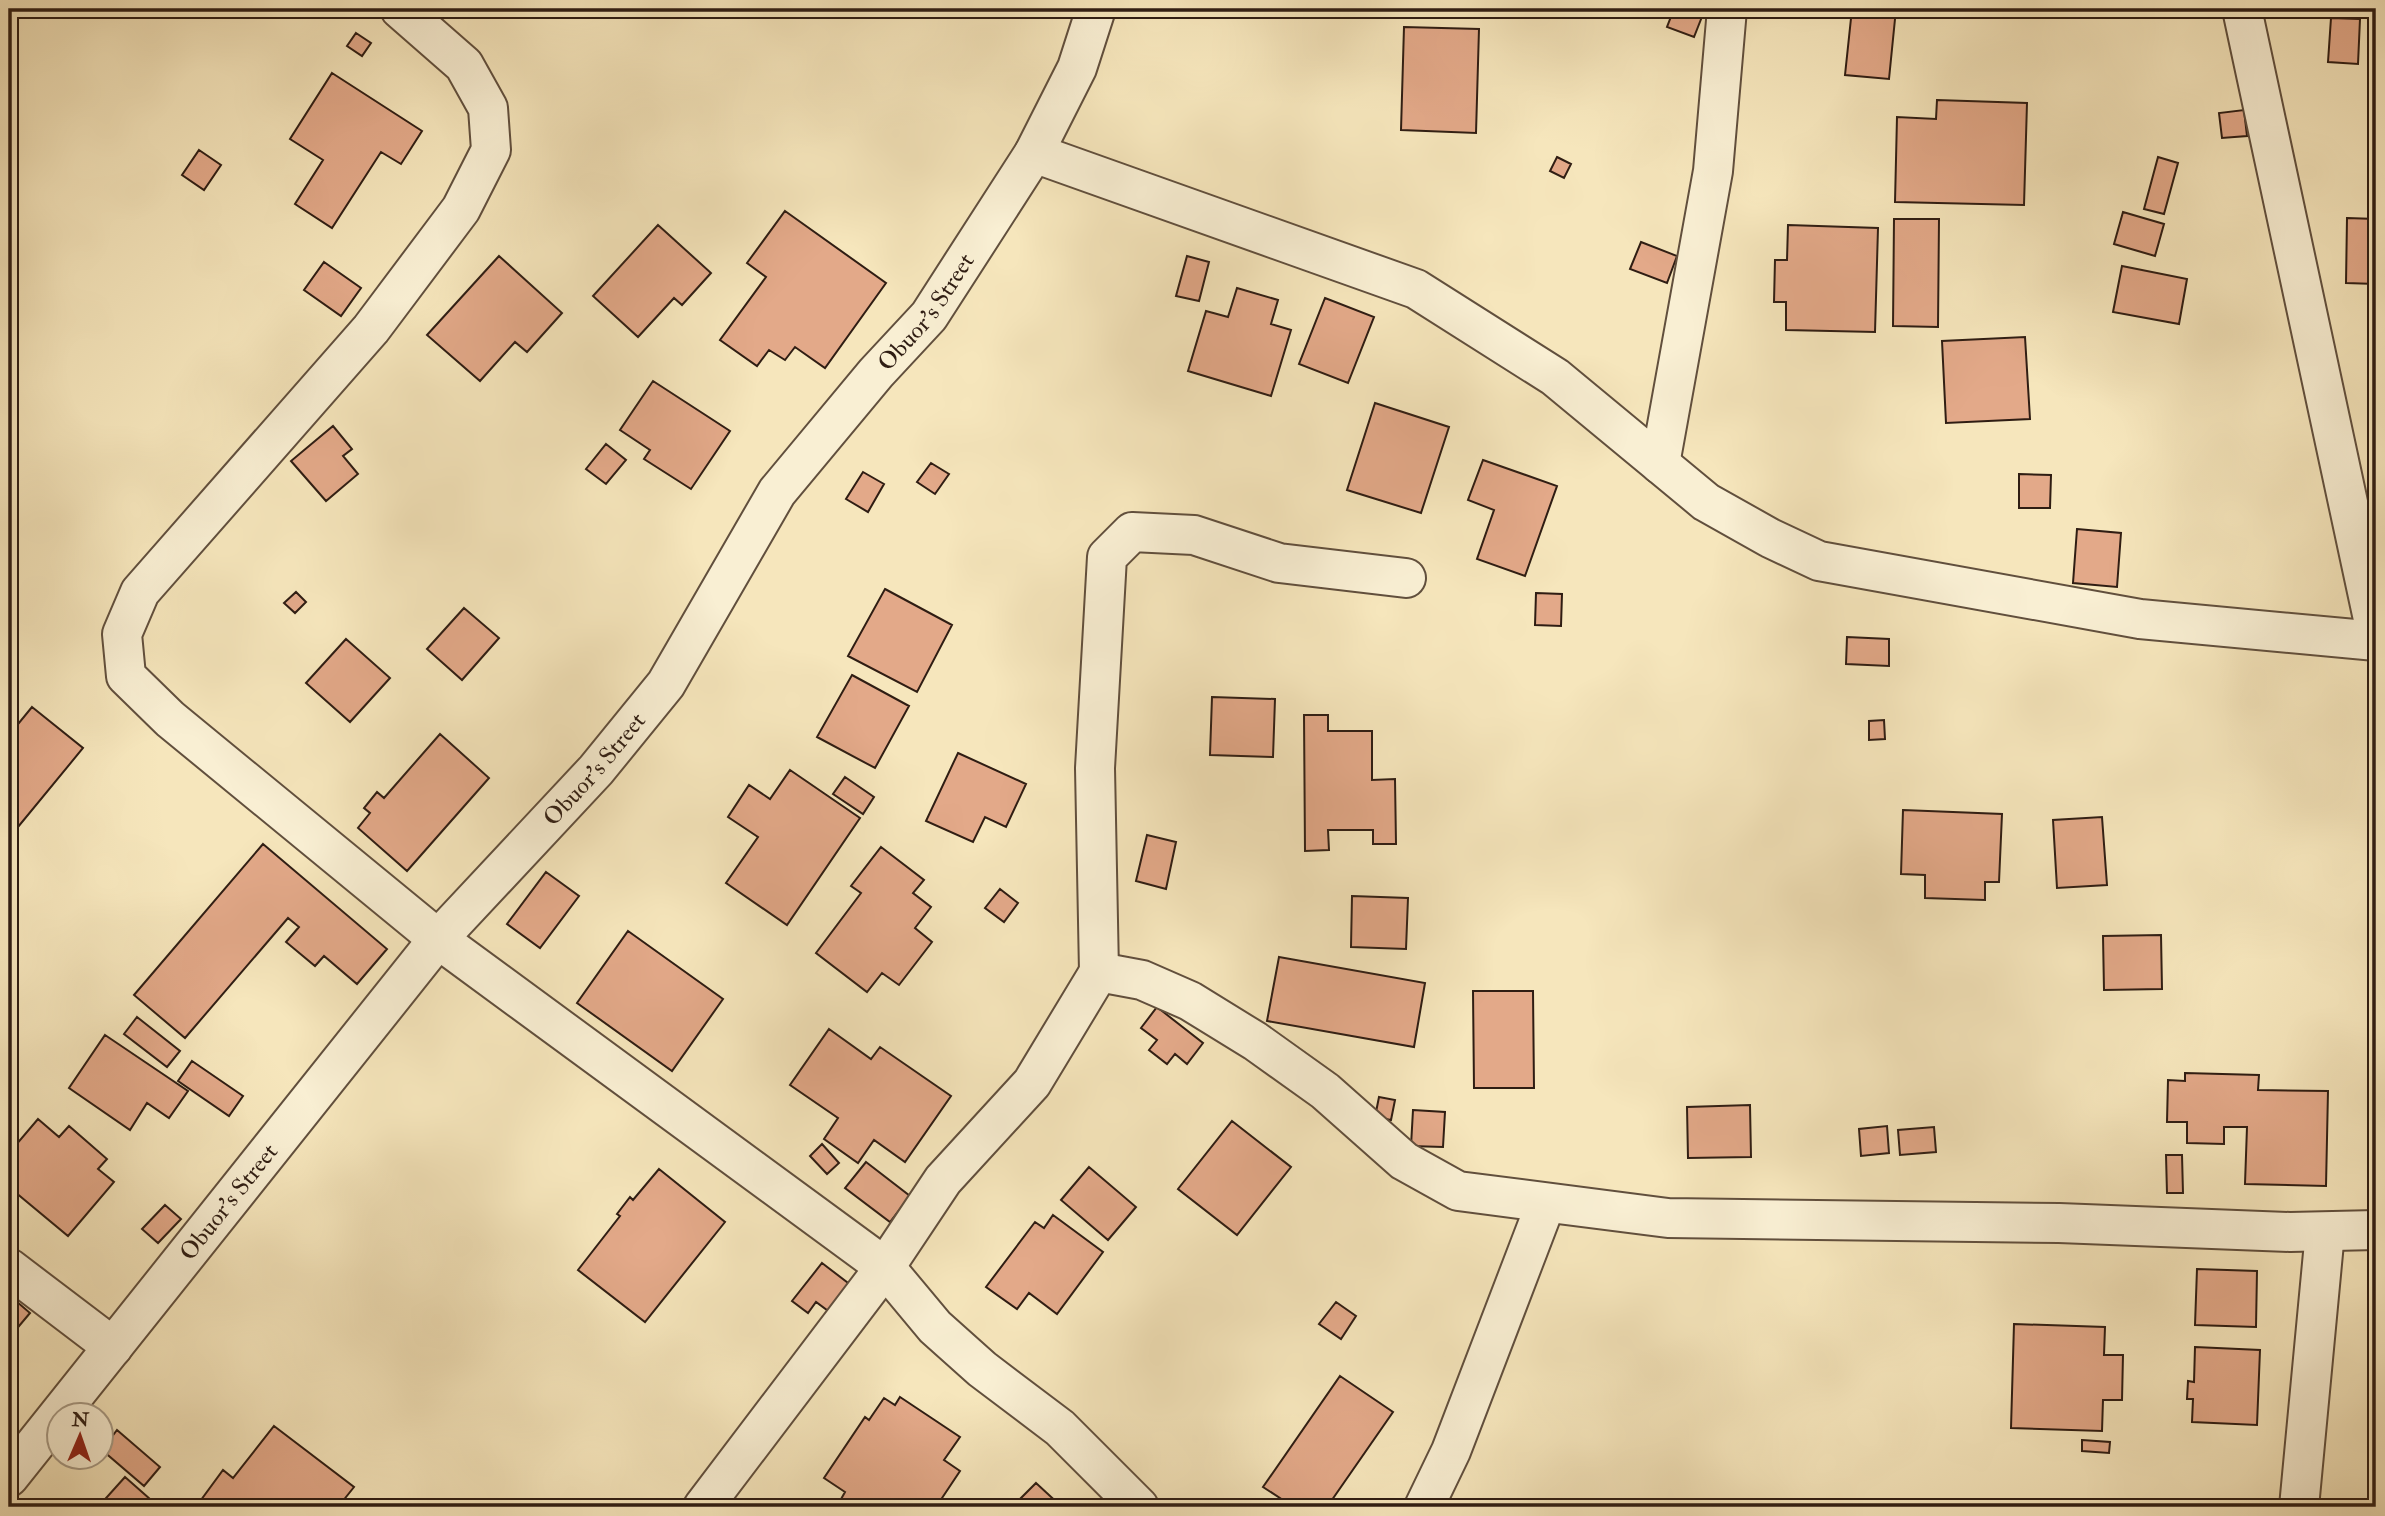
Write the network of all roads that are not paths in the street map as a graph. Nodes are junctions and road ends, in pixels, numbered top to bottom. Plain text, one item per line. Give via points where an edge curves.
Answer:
1 (400, 9) edge
2 (1096, 9) edge
3 (1727, 9) edge
4 (2242, 9) edge
5 (1034, 153) junction
6 (1660, 464) junction
7 (1406, 578) dead end
8 (2376, 633) edge
9 (2376, 640) edge
10 (438, 939) junction
11 (1099, 972) junction
12 (1546, 1203) junction
13 (2376, 1230) edge
14 (2325, 1232) junction
15 (885, 1267) junction
16 (9, 1268) edge
17 (113, 1347) junction
18 (9, 1477) edge
19 (703, 1507) edge
20 (1139, 1507) edge
21 (1424, 1507) edge
22 (2299, 1507) edge

1 - 10 street via 464,65 488,107 491,150 461,209 371,329 140,592 121,634 127,676 170,719
2 - 5 street, Obuor’s Street via 1077,68
3 - 6 street via 1713,171
4 - 8 street
5 - 6 street via 1416,289 1555,377
5 - 10 street, Obuor’s Street via 929,316 777,492 666,684 596,770
6 - 9 street via 1706,502 1819,561 2140,619
7 - 11 street via 1279,563 1194,535 1132,532 1107,557 1095,768
10 - 15 street
10 - 17 street, Obuor’s Street
11 - 12 street via 1142,980 1190,1001 1325,1091 1404,1161 1458,1191
11 - 15 street via 1032,1083 943,1180
12 - 14 street via 1668,1218
12 - 21 street via 1451,1451
13 - 14 street
14 - 22 street
15 - 19 street
15 - 20 street via 935,1327 1060,1428
16 - 17 street
17 - 18 street, Obuor’s Street

